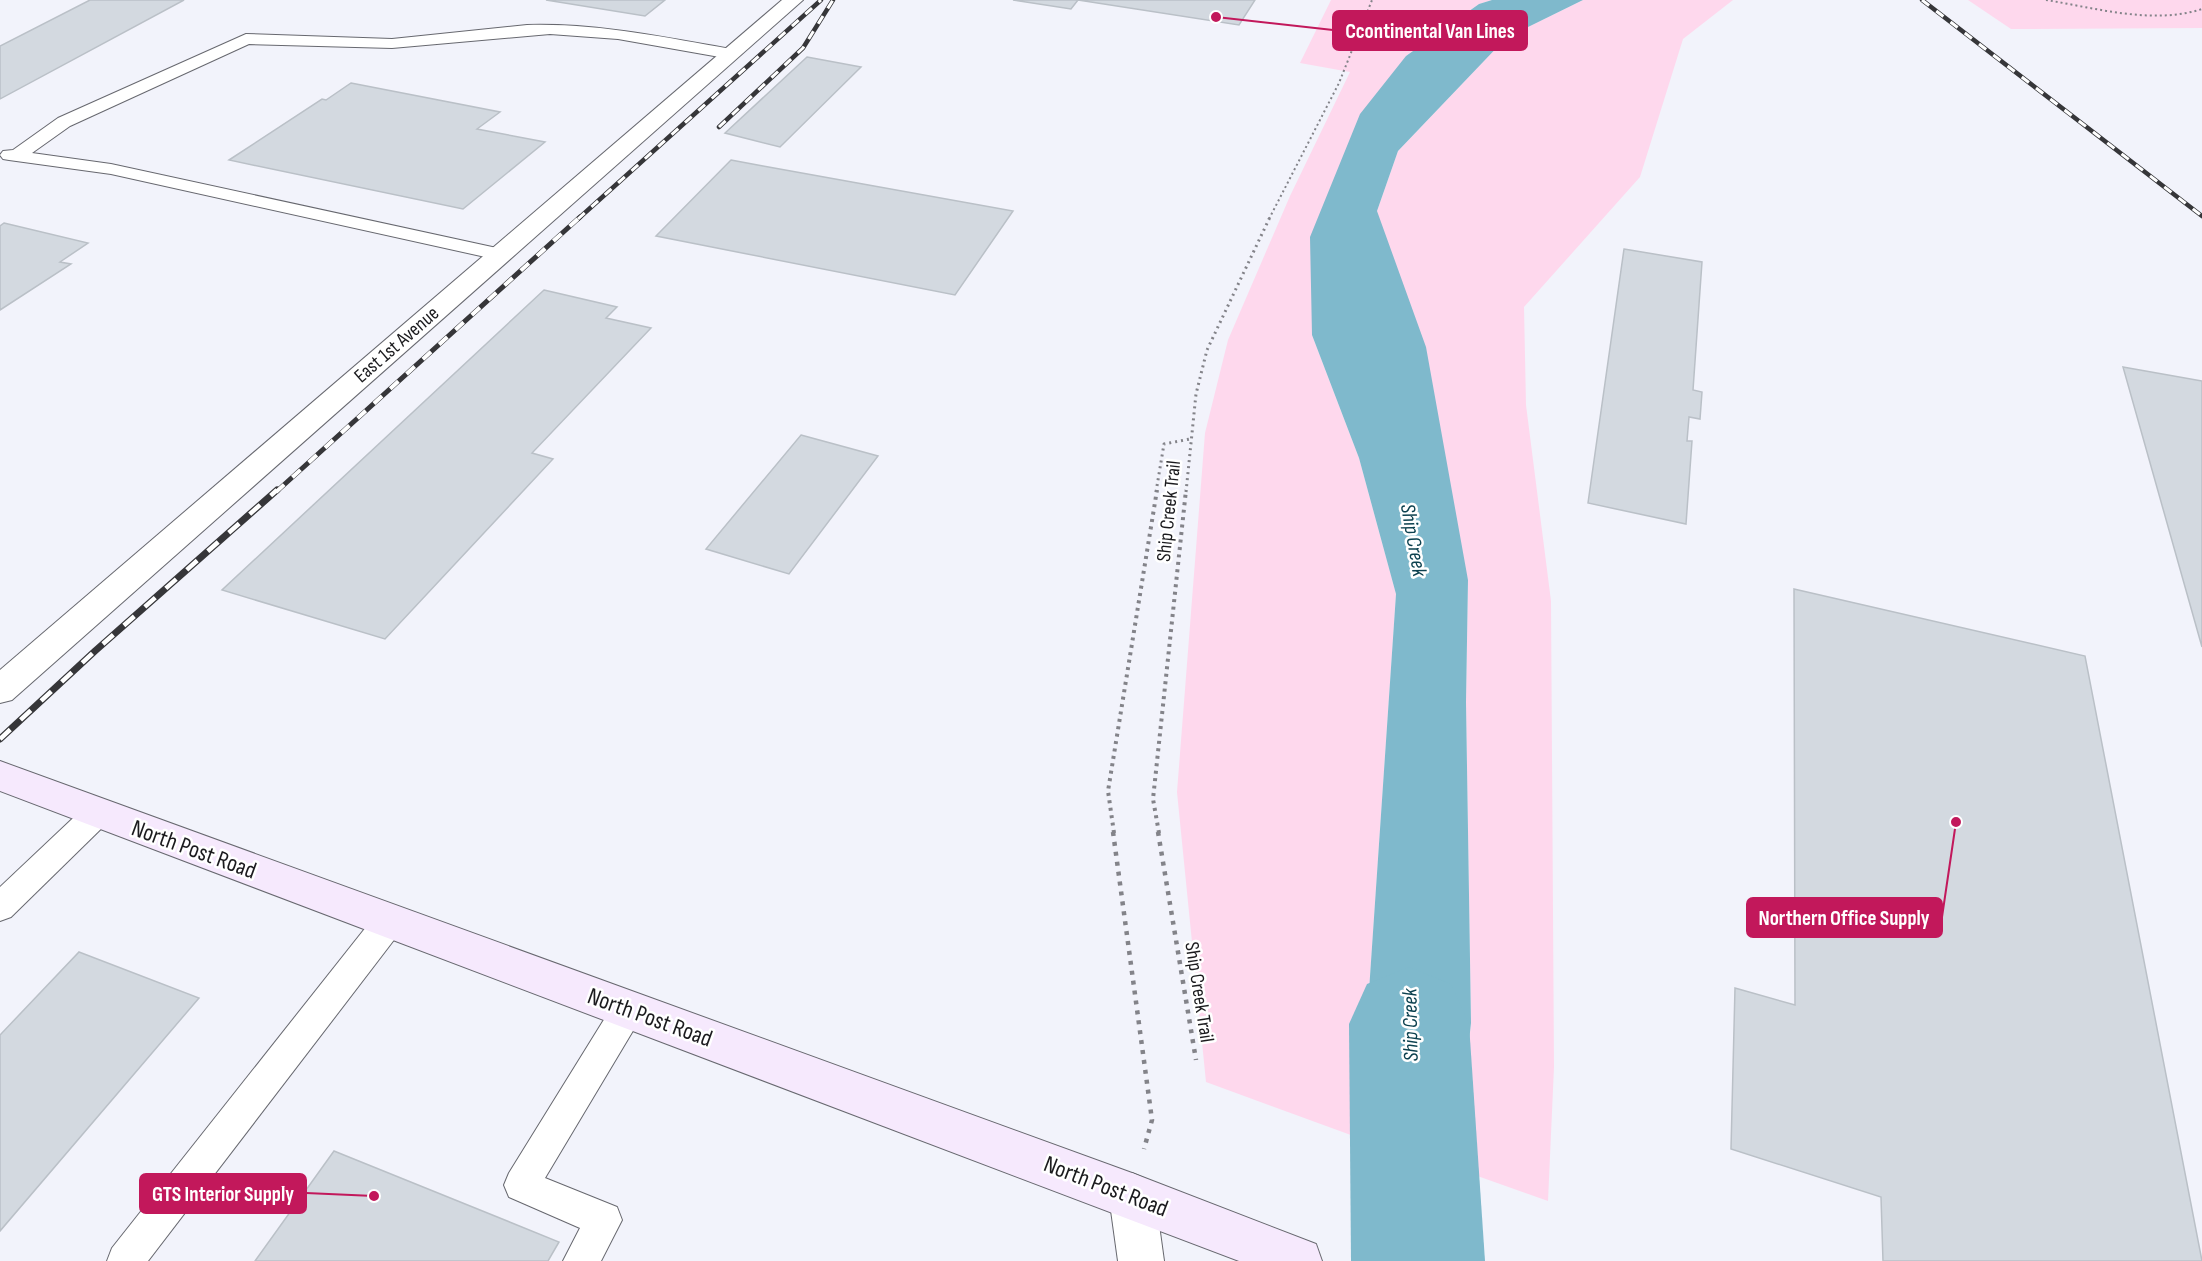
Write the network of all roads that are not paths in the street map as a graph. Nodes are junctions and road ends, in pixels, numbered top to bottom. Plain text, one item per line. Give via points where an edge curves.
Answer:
1 (793, 0) edge
2 (730, 54) junction
3 (8, 155) edge
4 (499, 254) junction
5 (0, 690) edge
6 (0, 776) edge
7 (98, 813) junction
8 (0, 907) edge
9 (389, 922) junction
10 (629, 1008) junction
11 (1132, 1196) junction
12 (1280, 1254) edge
13 (125, 1261) edge
14 (581, 1261) edge
15 (1141, 1261) edge

1 - 2 street, East 1st Avenue
2 - 3 lane via 601,31 549,29 369,44 276,37 246,39 64,122
2 - 4 street, East 1st Avenue
3 - 4 lane via 111,169
4 - 5 street, East 1st Avenue
6 - 7 street, North Post Road
7 - 8 lane
7 - 9 street, North Post Road
9 - 10 street, North Post Road
9 - 13 lane
10 - 11 street, North Post Road
10 - 14 lane via 521,1185 604,1220
11 - 12 street, North Post Road
11 - 15 street

